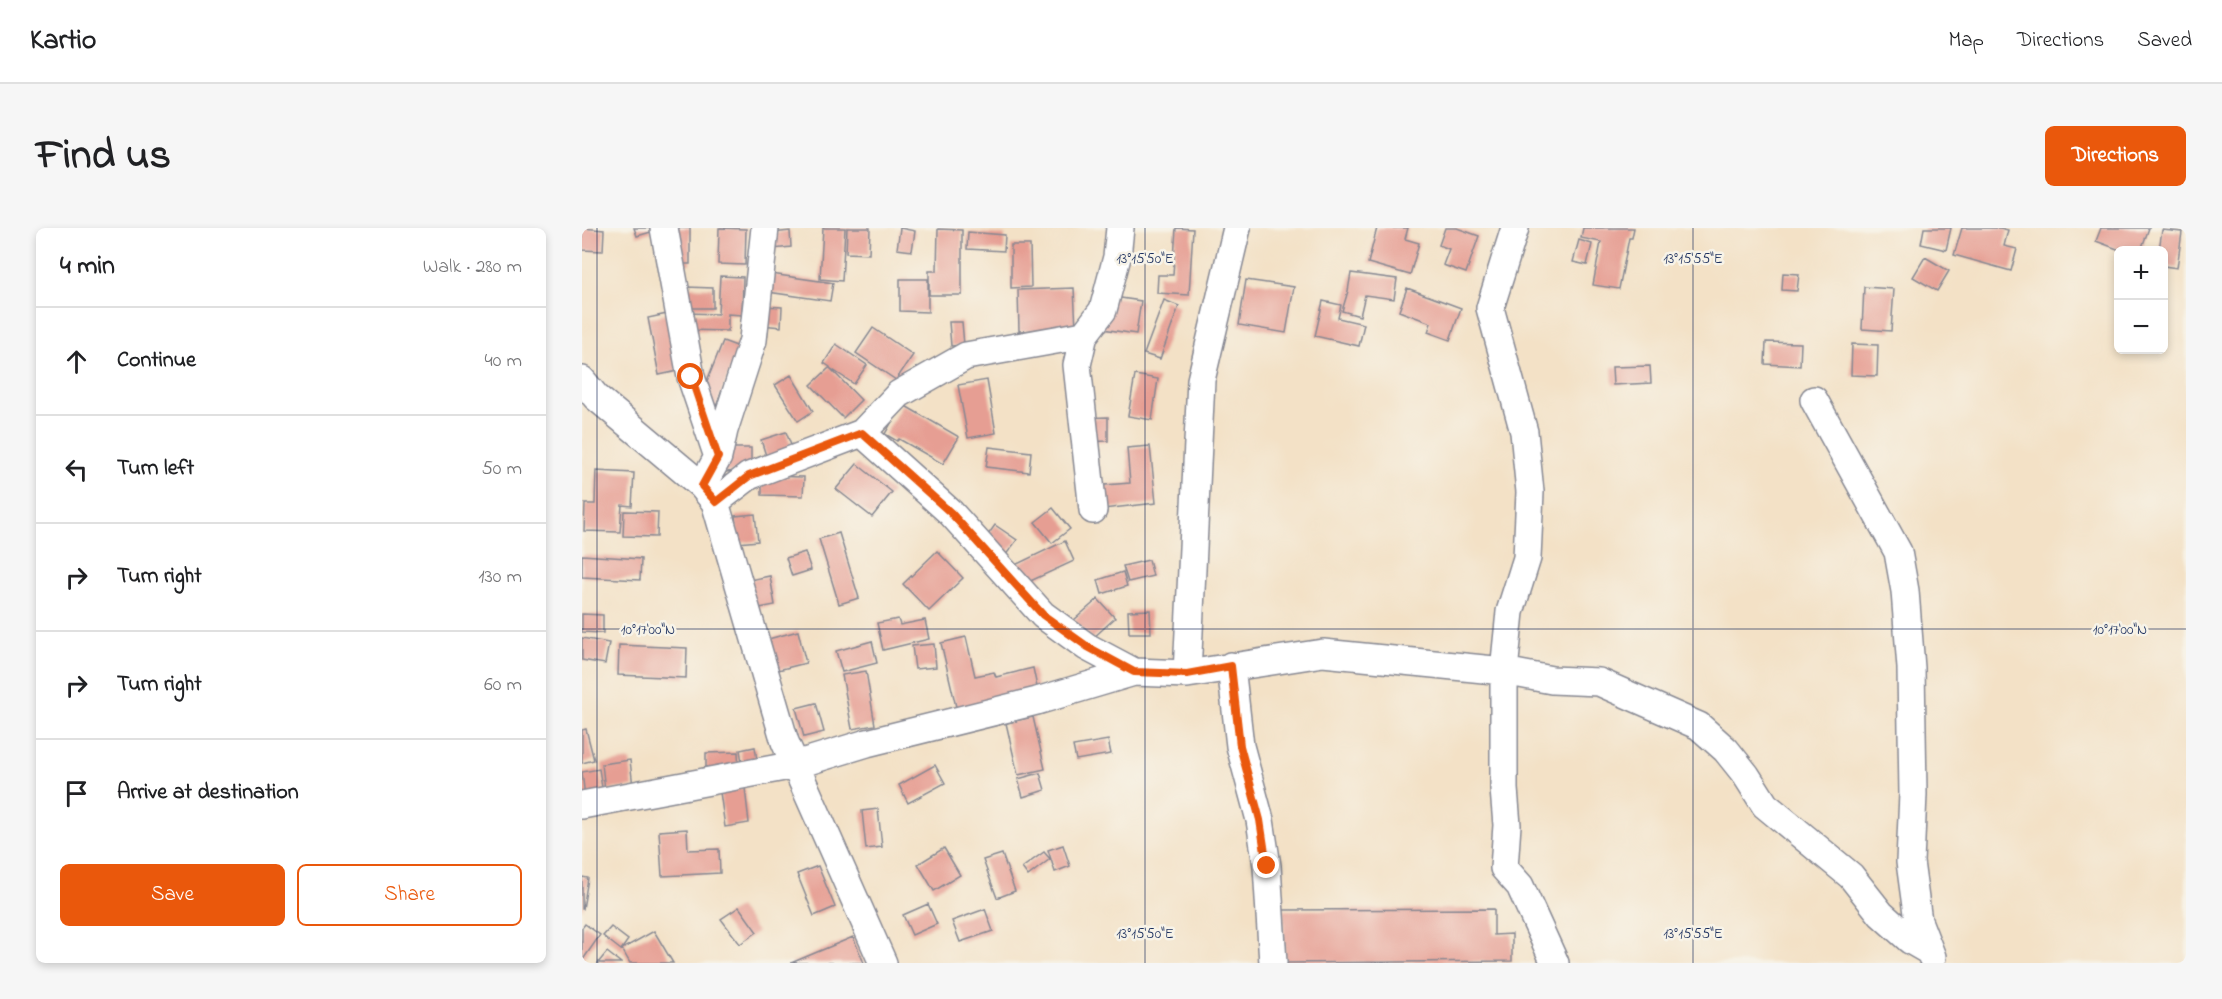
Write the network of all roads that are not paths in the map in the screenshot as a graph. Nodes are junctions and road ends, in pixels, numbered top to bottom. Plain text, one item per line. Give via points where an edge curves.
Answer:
1 (664, 228) edge
2 (765, 228) edge
3 (1120, 228) edge
4 (1237, 228) edge
5 (1515, 228) edge
6 (1083, 336) junction
7 (582, 380) edge
8 (1814, 400) dead end
9 (862, 433) junction
10 (718, 457) junction
11 (709, 494) junction
12 (1093, 510) dead end
13 (1231, 666) junction
14 (1504, 671) junction
15 (1134, 672) junction
16 (1187, 674) junction
17 (795, 765) junction
18 (582, 805) edge
19 (1933, 957) edge
20 (883, 963) edge
21 (1273, 963) edge
22 (1555, 963) edge

1 - 10 street via 691,377
2 - 10 street via 753,340
3 - 6 street via 1103,310
4 - 16 street via 1201,380
5 - 14 street via 1490,308 1524,432 1530,492 1527,558 1510,612
6 - 9 street via 966,356 899,394
6 - 12 street via 1077,365
7 - 11 street via 596,397
8 - 19 street via 1898,552 1911,668 1910,862 1918,921
9 - 11 street
9 - 15 street via 951,513 1043,615 1088,647
10 - 11 street
11 - 17 street
13 - 14 street via 1323,653
13 - 16 street
13 - 21 street via 1240,746 1267,866
14 - 19 street via 1552,680 1599,682 1699,726 1726,750 1765,805 1851,876 1881,914
14 - 22 street via 1504,868 1520,886
15 - 16 street
15 - 17 street via 1037,701 867,742
17 - 18 street
17 - 20 street

